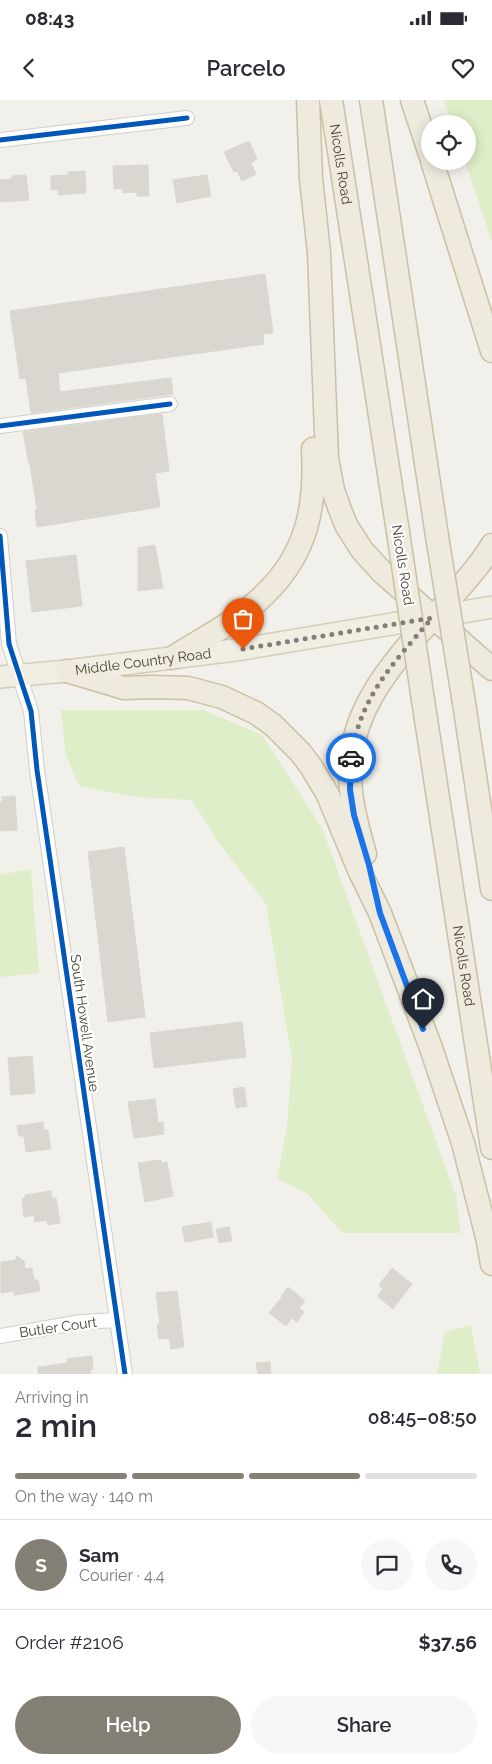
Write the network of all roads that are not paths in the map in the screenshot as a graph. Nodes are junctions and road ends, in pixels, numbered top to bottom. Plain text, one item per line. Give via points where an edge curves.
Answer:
1 (308, 100) edge
2 (331, 100) edge
3 (371, 100) edge
4 (412, 100) edge
5 (187, 118) dead end
6 (421, 127) edge
7 (0, 140) edge
8 (435, 170) edge
9 (480, 313) junction
10 (492, 338) edge
11 (492, 351) edge
12 (323, 364) junction
13 (170, 404) dead end
14 (0, 426) edge
15 (0, 536) edge
16 (492, 545) edge
17 (492, 607) edge
18 (432, 618) junction
19 (172, 658) junction
20 (492, 668) edge
21 (67, 671) junction
22 (10, 676) edge
23 (492, 889) edge
24 (380, 913) junction
25 (492, 1148) edge
26 (492, 1264) edge
27 (117, 1320) junction
28 (0, 1336) edge
29 (124, 1374) edge

1 - 12 highway
2 - 25 highway, Nicolls Road, bridge
3 - 23 highway, bridge
4 - 6 highway
5 - 7 street
8 - 9 highway
9 - 10 highway
9 - 11 highway
12 - 18 highway via 329,474 346,525 371,562
12 - 19 highway via 313,441 312,506 296,553 266,594
13 - 14 street
15 - 22 street, South Howell Avenue
16 - 18 highway via 478,566
17 - 18 main road, Middle Country Road
18 - 19 main road, Middle Country Road
18 - 20 highway
18 - 24 highway via 372,692 353,744 350,775 354,815
19 - 21 main road, Middle Country Road
21 - 22 main road, Middle Country Road
21 - 24 highway via 124,688 171,687 206,692 239,704 273,725 300,752 327,793
22 - 27 street, South Howell Avenue via 32,718
24 - 26 highway via 463,1143
27 - 28 street, Butler Court via 81,1322
27 - 29 street, South Howell Avenue

